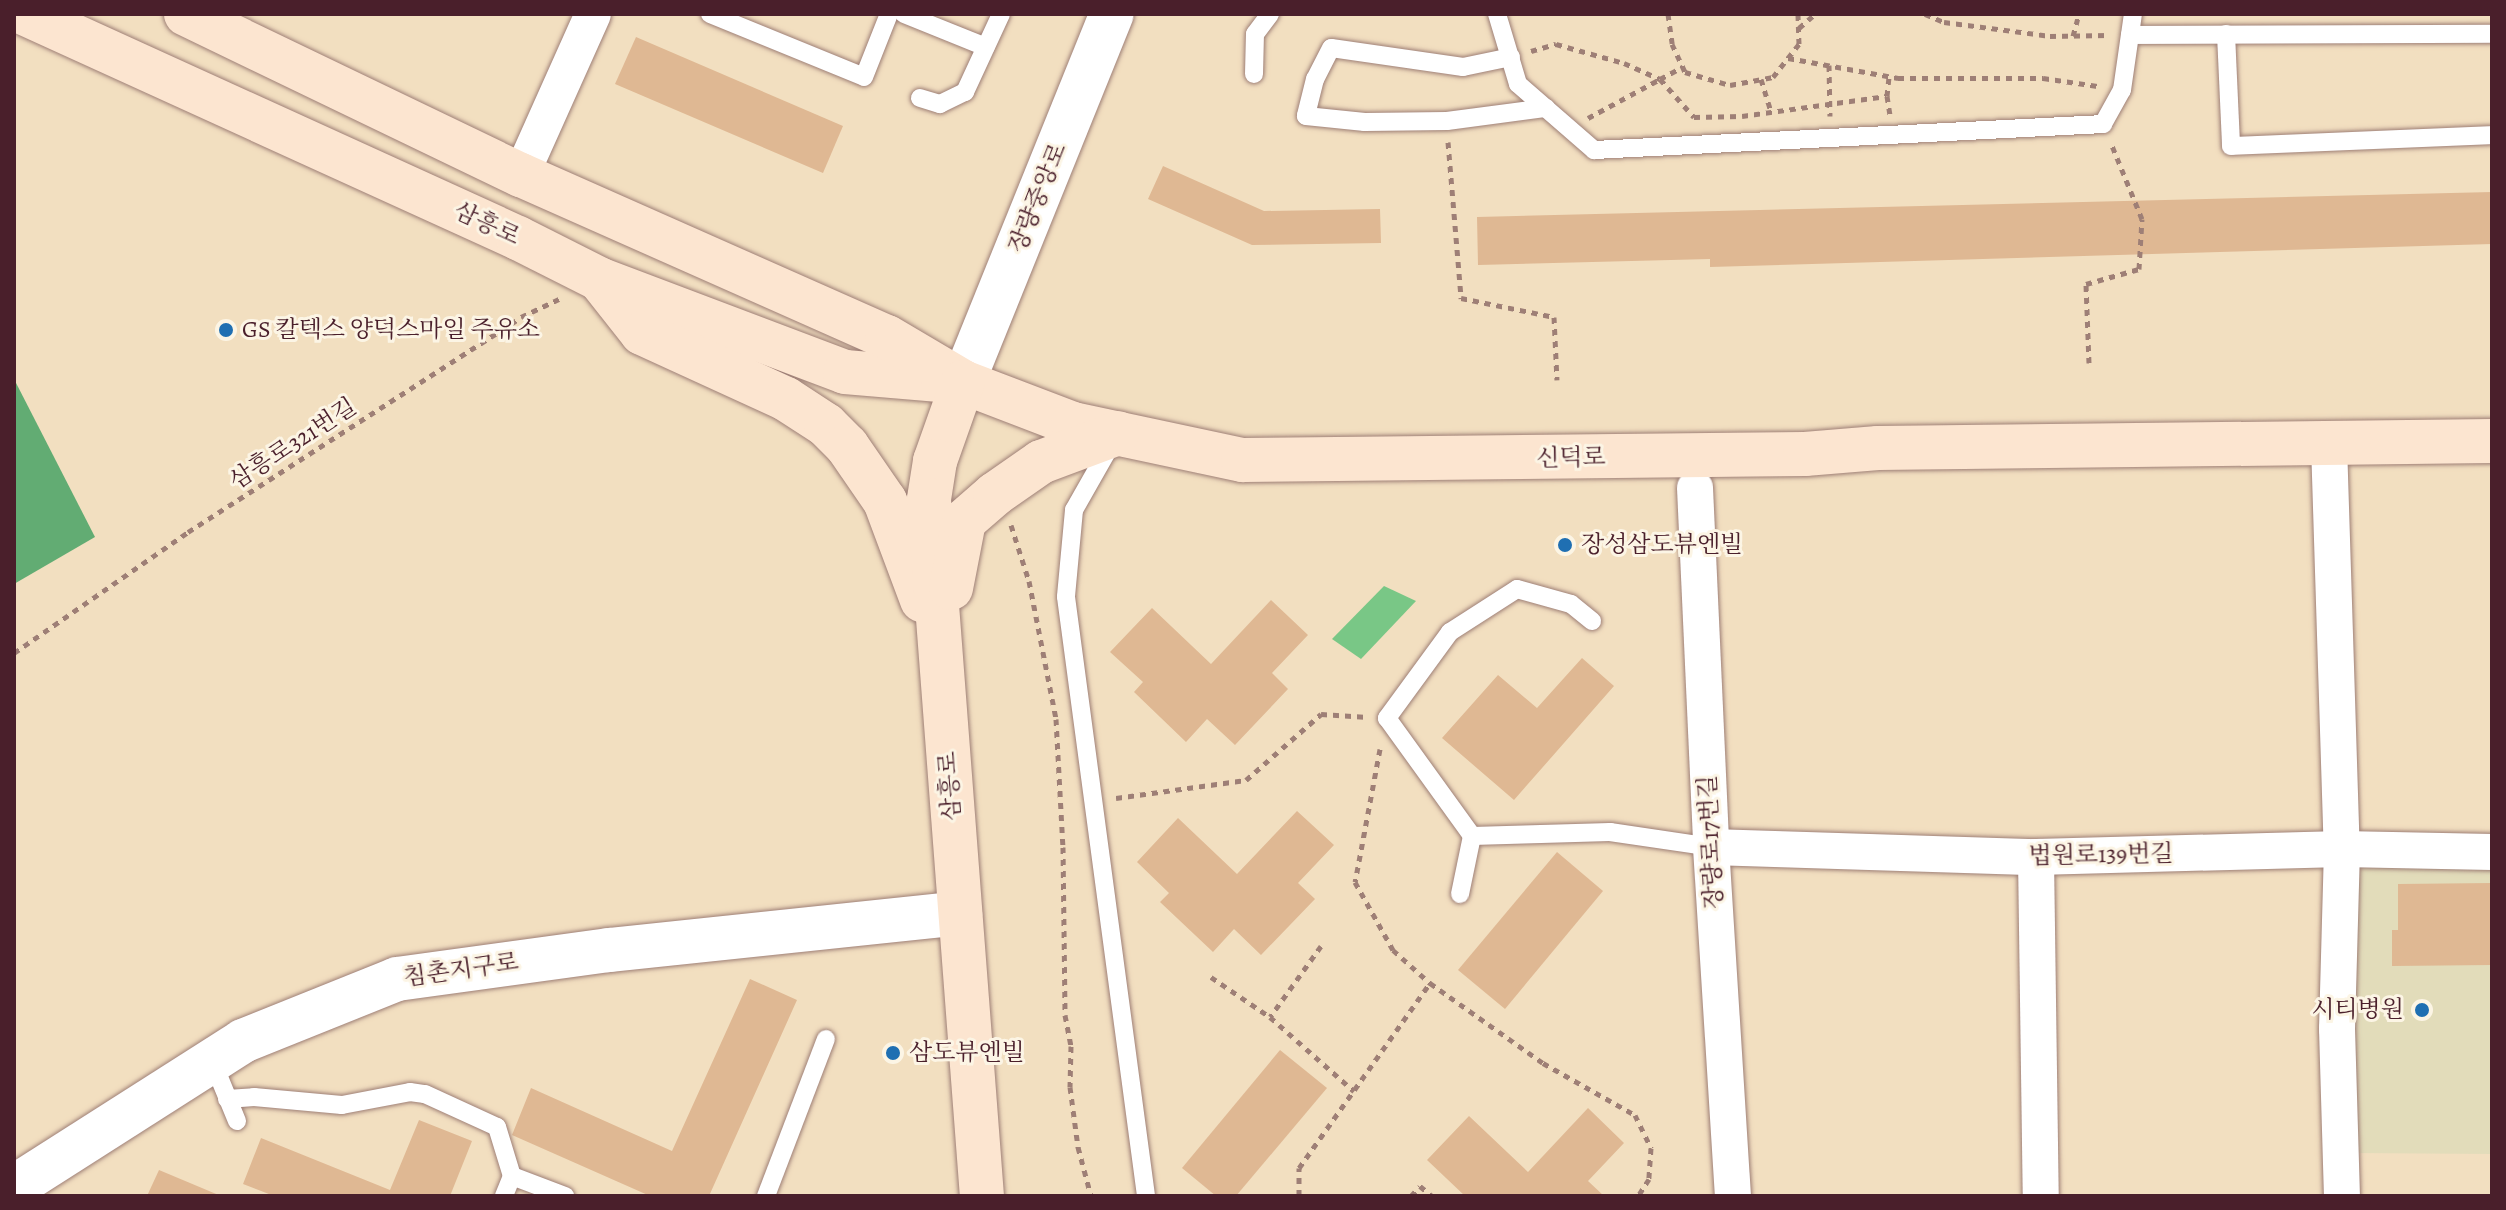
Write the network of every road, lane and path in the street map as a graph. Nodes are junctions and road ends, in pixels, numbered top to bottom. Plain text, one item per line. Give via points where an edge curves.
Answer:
1 (26, 14) edge
2 (186, 14) edge
3 (593, 14) edge
4 (710, 14) edge
5 (889, 14) edge
6 (904, 14) edge
7 (1001, 14) edge
8 (1112, 14) edge
9 (1270, 14) edge
10 (1497, 14) edge
11 (1668, 14) edge
12 (1798, 14) edge
13 (1815, 14) edge
14 (1925, 14) edge
15 (2079, 14) edge
16 (2133, 14) edge
17 (1799, 29) junction
18 (2226, 34) junction
19 (2492, 34) edge
20 (2130, 35) junction
21 (2073, 36) junction
22 (986, 47) junction
23 (1511, 57) junction
24 (1788, 58) junction
25 (1829, 65) junction
26 (1683, 67) junction
27 (1254, 74) dead end
28 (1889, 76) junction
29 (1660, 79) junction
30 (1761, 79) junction
31 (2122, 90) junction
32 (920, 98) dead end
33 (1829, 105) junction
34 (1546, 108) junction
35 (1771, 113) junction
36 (1447, 121) junction
37 (2103, 124) junction
38 (1569, 128) junction
39 (2492, 135) edge
40 (1830, 138) junction
41 (521, 175) junction
42 (599, 279) junction
43 (2089, 363) dead end
44 (1557, 380) dead end
45 (963, 382) junction
46 (1118, 433) junction
47 (2492, 441) edge
48 (2329, 444) junction
49 (1695, 488) dead end
50 (1007, 513) dead end
51 (1592, 621) dead end
52 (939, 645) junction
53 (14, 653) edge
54 (1387, 718) junction
55 (1094, 801) junction
56 (1472, 836) junction
57 (1711, 847) junction
58 (2342, 849) junction
59 (2492, 852) edge
60 (2036, 857) junction
61 (1460, 894) dead end
62 (960, 913) junction
63 (1321, 946) dead end
64 (1211, 977) dead end
65 (1430, 983) junction
66 (1270, 1017) junction
67 (826, 1039) dead end
68 (220, 1080) junction
69 (1354, 1091) junction
70 (237, 1121) dead end
71 (512, 1176) junction
72 (14, 1187) edge
73 (1300, 1195) edge
74 (504, 1196) edge
75 (565, 1196) edge
76 (766, 1196) edge
77 (982, 1196) edge
78 (1091, 1196) edge
79 (1146, 1196) edge
80 (1411, 1196) edge
81 (1432, 1196) edge
82 (1638, 1196) edge
83 (1733, 1196) edge
84 (2041, 1196) edge
85 (2342, 1196) edge

1 - 42 main road, 삼흥로
2 - 41 main road
3 - 41 street
4 - 5 lane via 864,77
6 - 22 lane
7 - 22 lane
8 - 45 street, 장량중앙로
9 - 27 lane via 1255,34
10 - 23 lane
11 - 26 path via 1672,44
12 - 17 path
13 - 17 path
14 - 21 path via 1944,22
15 - 21 path
16 - 20 lane
17 - 24 path via 1799,44
18 - 19 lane
18 - 20 lane
18 - 39 lane via 2231,146
20 - 21 path
20 - 31 lane
22 - 32 lane via 965,92 940,104
23 - 29 path via 1556,44
23 - 34 lane via 1518,84
23 - 36 lane via 1463,67 1331,48 1315,79 1306,116
24 - 25 path
24 - 30 path via 1773,77
25 - 28 path
25 - 33 path
26 - 29 path
26 - 30 path via 1730,85
28 - 31 path via 2043,78
28 - 33 path via 1887,96
29 - 35 path via 1694,117
29 - 38 path
30 - 35 path
31 - 37 lane
33 - 35 path
33 - 40 path
34 - 36 lane
34 - 38 lane
36 - 44 path via 1461,298 1554,317
37 - 40 lane
37 - 43 path via 2142,219 2139,269 2086,284
38 - 40 lane via 1594,150
41 - 45 main road via 887,337
42 - 45 main road, 삼흥로 via 845,372
42 - 52 main road via 642,333 786,399 847,446 885,501
42 - 53 path, 삼흥로321번길 via 521,317 188,532
45 - 46 main road, 신덕로 via 1073,424
45 - 52 main road, 삼흥로 via 935,461 929,500
46 - 48 main road, 신덕로 via 1243,460
46 - 52 main road via 1041,462 964,521
46 - 55 lane via 1074,510 1066,597
47 - 48 main road, 신덕로
48 - 58 street
49 - 57 street, 장량로17번길
50 - 78 path via 1029,581 1056,719 1070,1087
51 - 54 lane via 1571,604 1517,589 1450,632
52 - 62 main road, 삼흥로
54 - 55 path via 1321,714 1246,780
54 - 56 lane
54 - 65 path via 1355,882 1393,950
55 - 79 lane
56 - 57 lane via 1610,832
56 - 61 lane
57 - 60 street, 법원로139번길
57 - 83 street, 장량로17번길
58 - 59 street, 법원로139번길
58 - 60 street, 법원로139번길
58 - 85 street via 2337,1029
60 - 84 street
62 - 68 street, 침촌지구로 via 609,950 397,979 243,1041
62 - 77 main road, 삼흥로
63 - 66 path
64 - 66 path
65 - 69 path
65 - 82 path via 1543,1063 1635,1115 1651,1148 1649,1179
66 - 69 path
67 - 76 lane
68 - 70 lane
68 - 71 lane via 254,1097 342,1105 425,1094 497,1127
68 - 72 street, 침촌지구로
69 - 73 path via 1299,1168
71 - 74 lane
71 - 75 lane
80 - 81 path via 1420,1186

